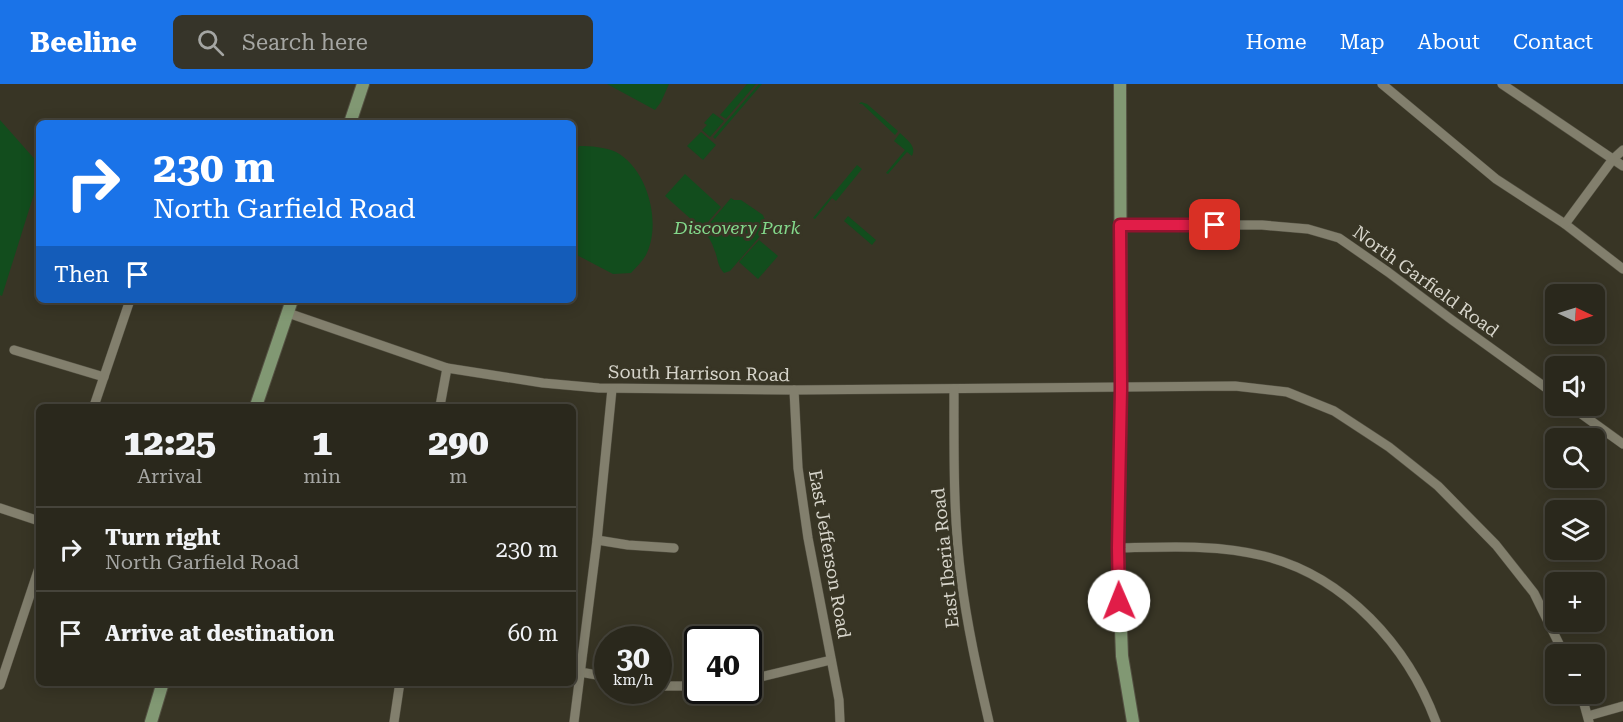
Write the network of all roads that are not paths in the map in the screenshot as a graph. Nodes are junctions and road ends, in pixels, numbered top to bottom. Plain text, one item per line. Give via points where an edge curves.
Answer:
1 (363, 84) edge
2 (1120, 84) edge
3 (1382, 84) edge
4 (1502, 84) edge
5 (351, 120) edge
6 (1623, 150) edge
7 (1613, 159) junction
8 (1623, 166) edge
9 (1564, 224) junction
10 (1120, 225) junction
11 (1623, 269) edge
12 (129, 303) edge
13 (291, 303) edge
14 (288, 313) junction
15 (14, 350) dead end
16 (447, 368) junction
17 (104, 377) junction
18 (1545, 387) edge
19 (954, 388) junction
20 (1121, 388) junction
21 (612, 389) junction
22 (794, 390) junction
23 (95, 404) edge
24 (257, 404) edge
25 (440, 404) edge
26 (1584, 416) edge
27 (1623, 444) edge
28 (0, 508) edge
29 (36, 520) edge
30 (597, 540) junction
31 (674, 548) dead end
32 (1118, 548) junction
33 (36, 577) edge
34 (1559, 644) edge
35 (0, 651) edge
36 (10, 654) junction
37 (831, 660) junction
38 (580, 672) junction
39 (594, 674) edge
40 (762, 677) edge
41 (0, 685) edge
42 (162, 686) edge
43 (399, 686) edge
44 (1584, 704) edge
45 (1623, 706) edge
46 (1588, 719) edge
47 (151, 722) edge
48 (394, 722) edge
49 (573, 722) edge
50 (840, 722) edge
51 (989, 722) edge
52 (1133, 722) edge
53 (1436, 722) edge

1 - 5 street
2 - 10 street
3 - 9 street via 1496,179
4 - 7 street
6 - 7 street
7 - 8 street
7 - 9 street
9 - 11 street
10 - 18 street, North Garfield Road via 1262,225 1308,229 1339,238
10 - 20 street
12 - 17 street
13 - 14 street
14 - 16 street, South Harrison Road
14 - 24 street
15 - 17 street
16 - 21 street, South Harrison Road
16 - 25 street
17 - 23 street
19 - 20 street, South Harrison Road
19 - 22 street, South Harrison Road
19 - 51 street, East Iberia Road via 960,577
20 - 32 street
20 - 34 street, South Harrison Road via 1234,386 1287,393 1334,411 1438,486 1496,545 1534,593
21 - 22 street, South Harrison Road
21 - 30 street
22 - 37 street, East Jefferson Road via 798,468
26 - 27 street
28 - 29 street
30 - 31 street
30 - 38 street
32 - 52 street via 1122,656
32 - 53 street via 1215,548 1264,556 1317,577 1359,608 1398,650 1417,679
33 - 36 street
35 - 36 street
36 - 41 street
37 - 40 street
37 - 50 street, East Jefferson Road
38 - 39 street
38 - 49 street
42 - 47 street
43 - 48 street
44 - 46 street
45 - 46 street

